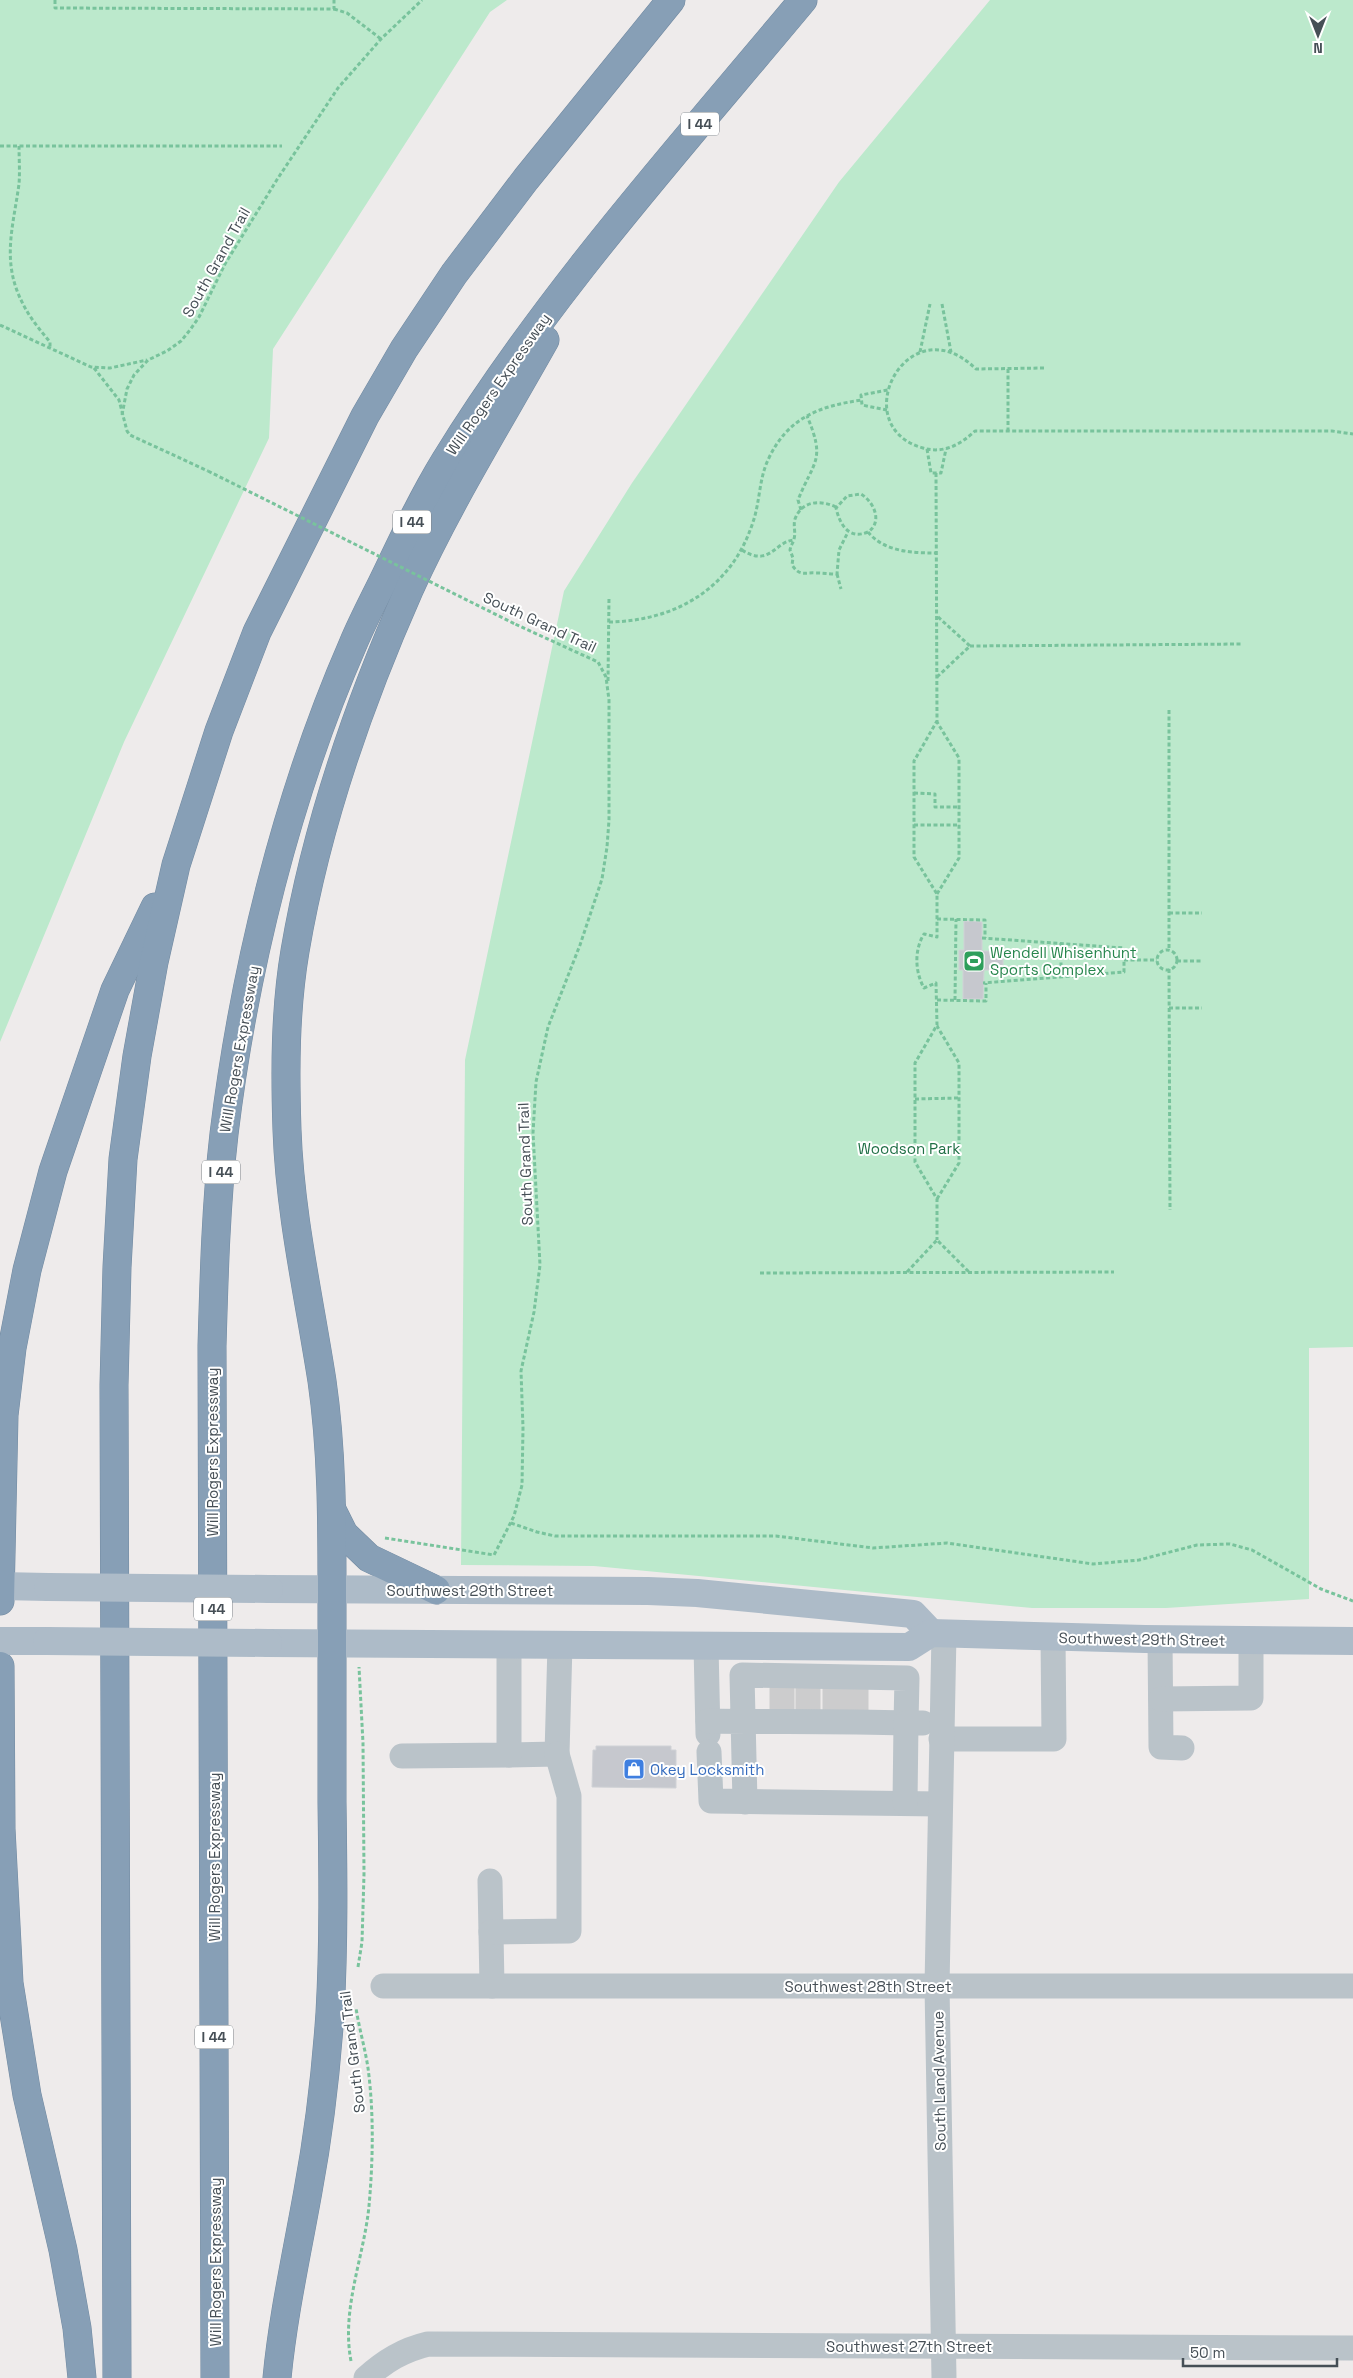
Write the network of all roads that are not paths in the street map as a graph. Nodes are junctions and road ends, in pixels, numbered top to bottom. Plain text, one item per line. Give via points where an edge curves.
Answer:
1 (671, 0) edge
2 (803, 0) edge
3 (597, 247) junction
4 (176, 865) junction
5 (330, 1506) junction
6 (0, 1586) edge
7 (332, 1589) junction
8 (436, 1590) junction
9 (0, 1601) edge
10 (938, 1633) junction
11 (1053, 1637) junction
12 (1160, 1639) junction
13 (1251, 1640) junction
14 (0, 1641) edge
15 (1353, 1641) edge
16 (332, 1643) junction
17 (509, 1644) junction
18 (560, 1644) junction
19 (706, 1646) junction
20 (0, 1666) edge
21 (782, 1698) junction
22 (1161, 1698) junction
23 (845, 1699) junction
24 (1, 1716) edge
25 (744, 1721) junction
26 (906, 1723) junction
27 (942, 1731) junction
28 (708, 1735) junction
29 (1182, 1748) dead end
30 (556, 1754) junction
31 (509, 1755) junction
32 (402, 1756) dead end
33 (745, 1802) junction
34 (905, 1803) junction
35 (940, 1804) junction
36 (490, 1881) dead end
37 (491, 1932) junction
38 (383, 1986) dead end
39 (492, 1986) junction
40 (937, 1986) junction
41 (1353, 1986) edge
42 (944, 2347) junction
43 (1353, 2348) edge
44 (359, 2371) edge
45 (82, 2378) edge
46 (117, 2378) edge
47 (216, 2378) edge
48 (277, 2378) edge
49 (944, 2378) edge

1 - 4 highway via 538,163 454,274 404,349 365,416 257,632 219,731
2 - 3 highway, Will Rogers Expressway / I 44
3 - 5 highway via 458,495 411,586 364,700 309,882 289,1007 287,1129 298,1238 322,1385
3 - 47 highway, Will Rogers Expressway / I 44 via 498,378 443,464 353,643 321,724 286,828 262,923 236,1053 216,1219 212,1346
4 - 6 highway via 115,990 53,1171 27,1270 12,1348 4,1415
4 - 46 highway via 137,1056 124,1159 117,1267 114,1395
5 - 7 highway
5 - 8 highway via 344,1534 356,1548 369,1558
6 - 7 main road, Southwest 29th Street, bridge
6 - 9 highway
7 - 8 main road, Southwest 29th Street
7 - 16 highway
8 - 10 main road, Southwest 29th Street via 697,1593 913,1614
10 - 11 main road, Southwest 29th Street
10 - 19 main road via 909,1647
10 - 27 street, South Land Avenue
11 - 12 main road, Southwest 29th Street
11 - 27 street via 1054,1739
12 - 13 main road, Southwest 29th Street
12 - 22 street
13 - 15 main road, Southwest 29th Street
13 - 22 street via 1251,1698
14 - 16 main road, bridge
16 - 17 main road
16 - 48 highway via 330,2014 320,2118 293,2265
17 - 18 main road
17 - 31 street
18 - 19 main road
18 - 30 street
19 - 28 street
20 - 24 highway
21 - 23 street via 808,1681
21 - 23 street via 808,1716
21 - 25 street
21 - 25 street via 742,1675
22 - 29 street via 1161,1747
23 - 26 street
23 - 26 street via 907,1678
24 - 45 highway via 1,1838 9,1983 27,2095 63,2250
25 - 28 street
25 - 33 street
26 - 27 street
26 - 34 street
27 - 35 street, South Land Avenue
28 - 33 street via 711,1800
30 - 31 street
30 - 37 street via 568,1796 569,1931
31 - 32 street
33 - 34 street
34 - 35 street
35 - 40 street, South Land Avenue
36 - 37 street
37 - 39 street
38 - 39 street, Southwest 28th Street
39 - 40 street, Southwest 28th Street
40 - 41 street, Southwest 28th Street
40 - 42 street, South Land Avenue
42 - 43 street, Southwest 27th Street
42 - 44 street, Southwest 27th Street via 428,2344
42 - 49 street, South Land Avenue

